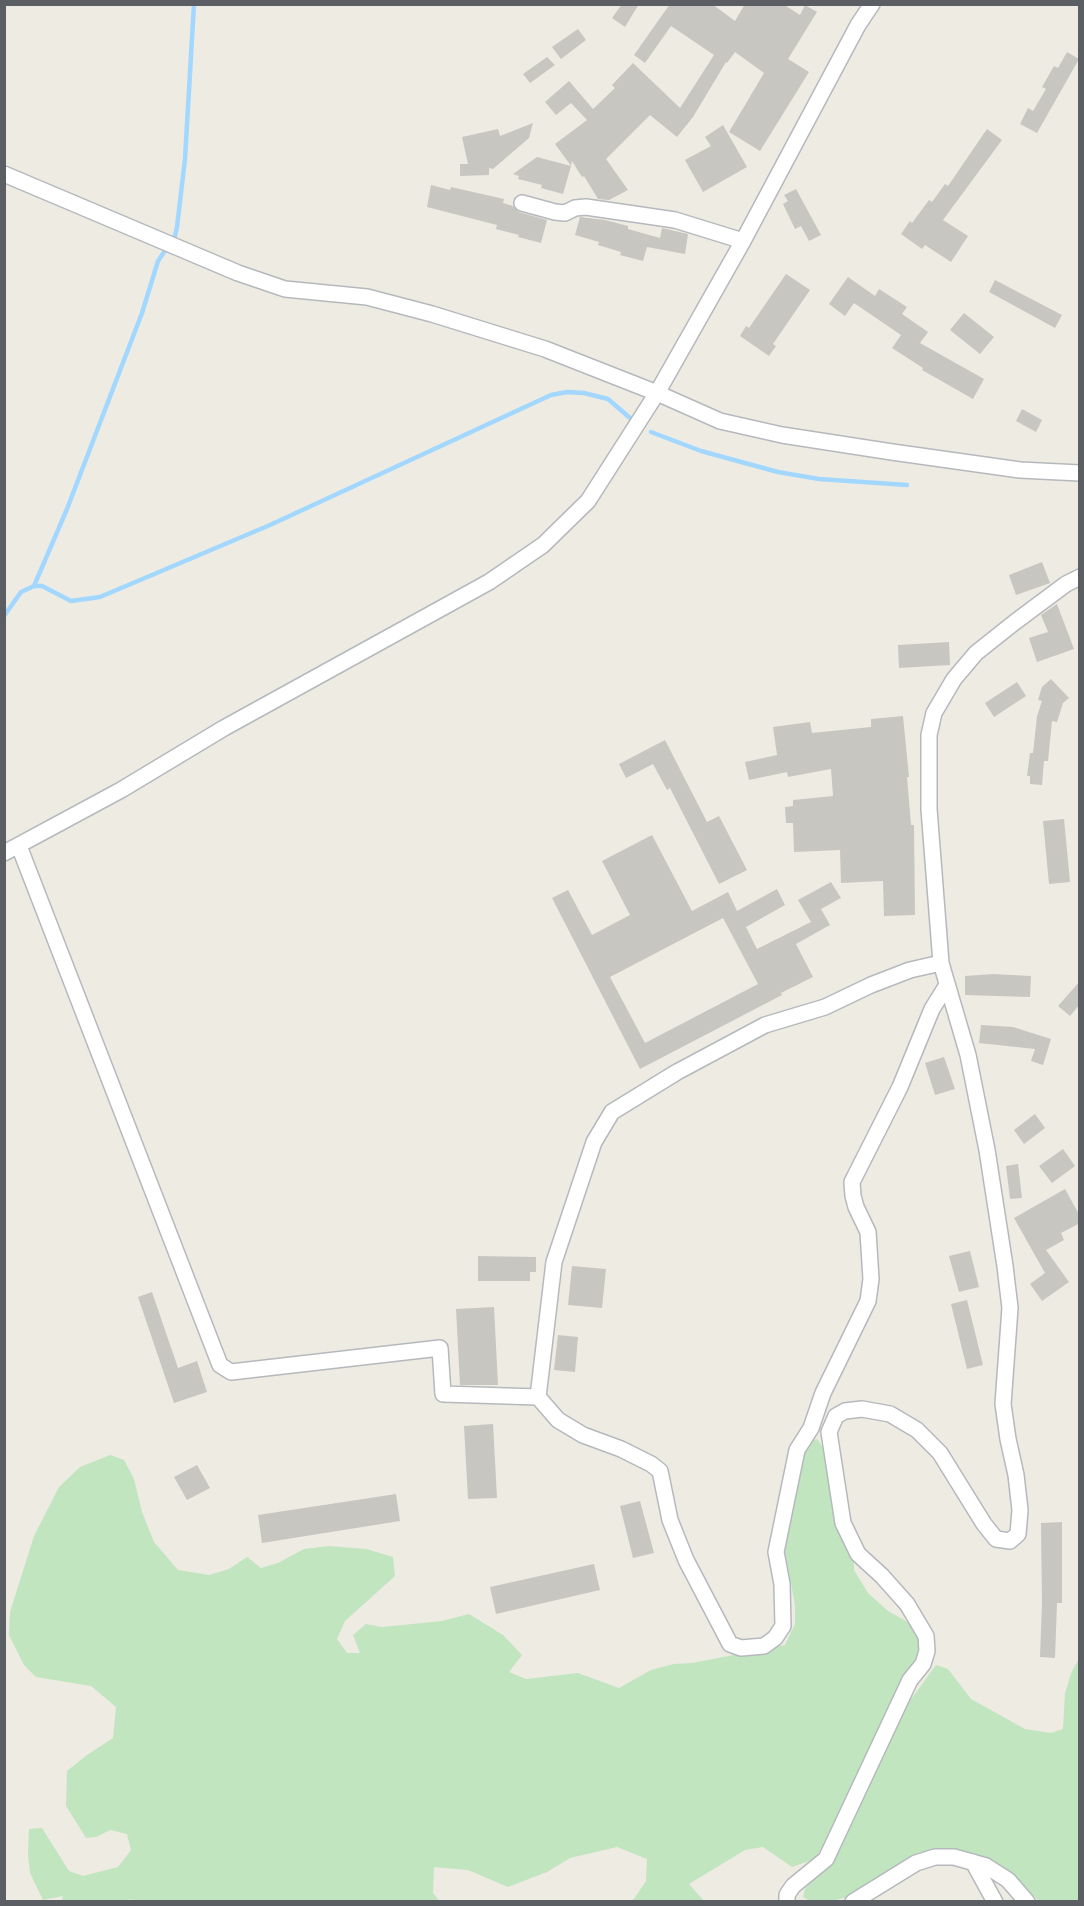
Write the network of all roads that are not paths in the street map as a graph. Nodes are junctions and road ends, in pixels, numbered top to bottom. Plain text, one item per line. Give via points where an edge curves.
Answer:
1 (872, 4) edge
2 (4, 174) edge
3 (522, 203) dead end
4 (743, 241) junction
5 (657, 393) junction
6 (1080, 473) edge
7 (1080, 577) edge
8 (19, 846) junction
9 (4, 853) edge
10 (941, 963) junction
11 (947, 985) junction
12 (538, 1397) junction
13 (973, 1862) junction
14 (788, 1902) edge
15 (853, 1902) edge
16 (995, 1902) edge
17 (1027, 1902) edge

1 - 4 street
2 - 5 street via 276,286 367,297 432,314 545,349
3 - 4 street via 555,212 586,207 675,220
4 - 5 street
5 - 6 street via 720,421 782,435 1020,470
5 - 8 street via 588,501 543,545 489,582
7 - 10 street via 976,653 954,679 934,713 929,735 929,809
8 - 9 street
8 - 12 street via 220,1365 231,1372 440,1348 443,1394
10 - 11 street
10 - 12 street via 910,970 825,1007 765,1025 612,1112 594,1142 554,1262
11 - 12 street via 932,1009 900,1087 852,1182 856,1208 868,1232 868,1301 823,1393 811,1428 797,1450 776,1552 784,1607 783,1626 776,1638 753,1648 730,1644 678,1540 660,1471 558,1420
11 - 14 street via 968,1055 1005,1266 1010,1308 1003,1404 1016,1475 1018,1534 1010,1541 996,1539 940,1453 917,1430 890,1414 862,1409 836,1416 829,1431 843,1523 858,1554 907,1604 926,1636 927,1651 826,1858 794,1886
13 - 15 street via 935,1857 916,1863
13 - 16 street
13 - 17 street via 1008,1880

